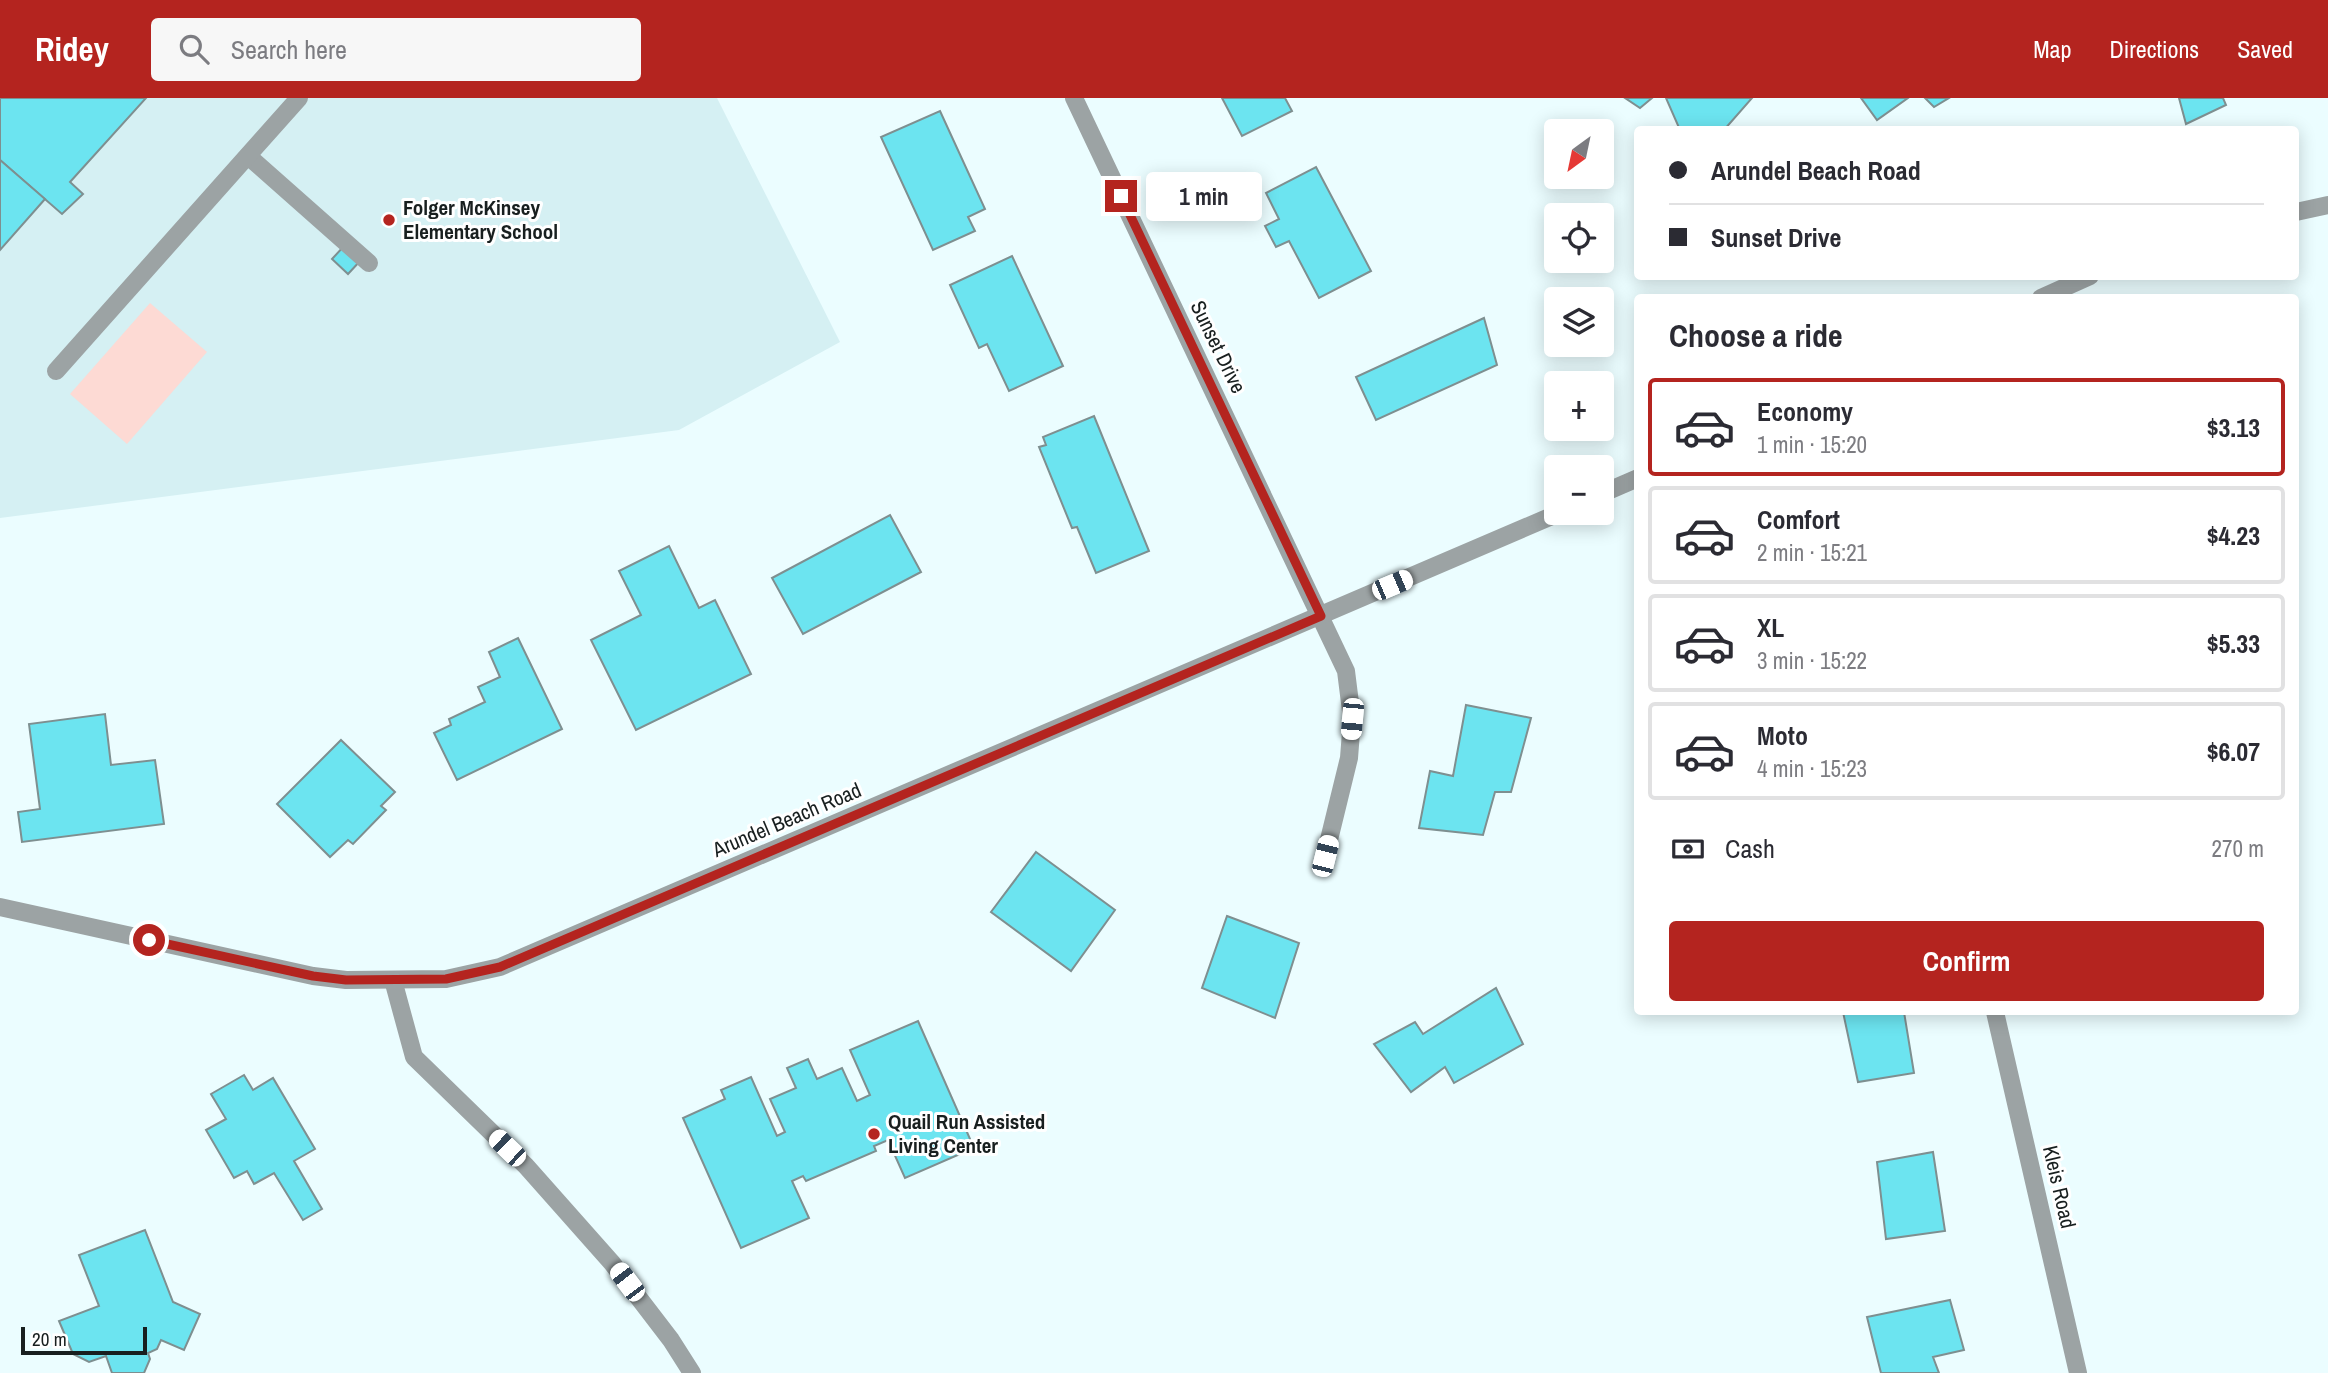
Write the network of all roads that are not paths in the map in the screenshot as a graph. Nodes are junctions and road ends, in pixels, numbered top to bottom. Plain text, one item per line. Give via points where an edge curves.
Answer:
1 (299, 98) edge
2 (1074, 98) edge
3 (248, 156) junction
4 (2328, 205) edge
5 (2299, 211) edge
6 (369, 263) dead end
7 (2081, 280) edge
8 (2050, 294) edge
9 (56, 371) dead end
10 (1634, 480) edge
11 (1614, 488) edge
12 (1544, 519) edge
13 (1321, 616) junction
14 (1325, 856) dead end
15 (0, 907) edge
16 (393, 980) junction
17 (1996, 1015) edge
18 (692, 1373) edge
19 (2078, 1373) edge

1 - 3 street
2 - 13 street, Sunset Drive
3 - 6 street
3 - 9 street
4 - 5 street
7 - 8 street
10 - 11 street
12 - 13 street, Arundel Beach Road
13 - 14 street, Sunset Drive via 1346,671 1352,719 1349,758
13 - 16 street, Arundel Beach Road via 500,967 446,979
15 - 16 street, Arundel Beach Road via 313,976
16 - 18 street via 414,1057 526,1166 612,1263
17 - 19 street, Kleis Road

